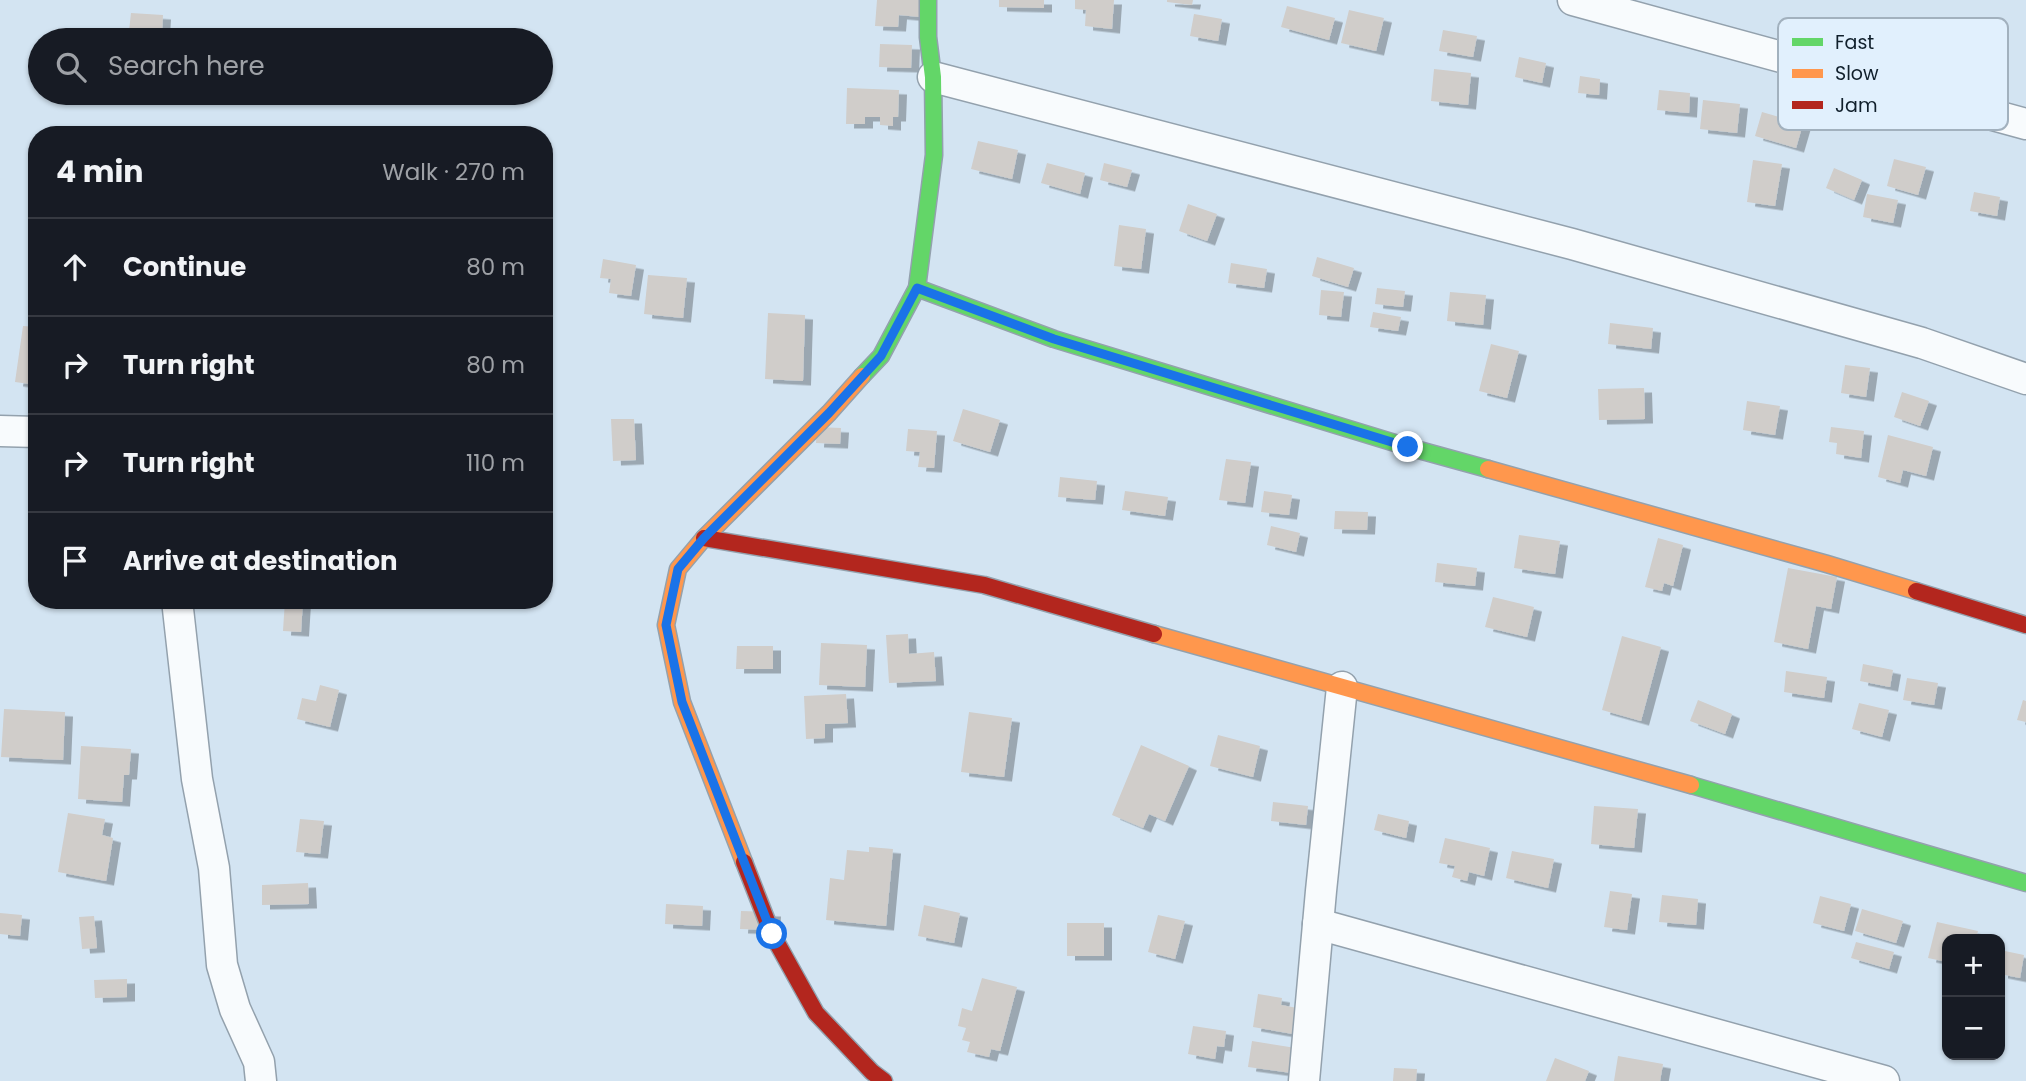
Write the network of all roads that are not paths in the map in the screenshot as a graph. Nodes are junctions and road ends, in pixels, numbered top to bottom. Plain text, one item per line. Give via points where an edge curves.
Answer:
1 (928, 0) edge
2 (1573, 0) edge
3 (1778, 56) edge
4 (933, 77) junction
5 (2008, 119) edge
6 (2026, 124) edge
7 (917, 288) junction
8 (2026, 380) edge
9 (0, 432) edge
10 (28, 432) edge
11 (704, 538) junction
12 (178, 609) edge
13 (2026, 625) edge
14 (1342, 687) junction
15 (2026, 883) edge
16 (1318, 924) junction
17 (261, 1081) edge
18 (884, 1081) edge
19 (1304, 1081) edge
20 (1884, 1081) edge

1 - 4 street
2 - 3 street
4 - 7 street via 934,155
4 - 8 street via 1572,244 1922,343
5 - 6 street
7 - 11 street via 881,356
7 - 13 street via 1054,339 1408,447
9 - 10 street
11 - 14 street via 984,585
11 - 18 street via 678,569 666,625 682,702 772,934 816,1013
12 - 17 street via 197,779 214,868 222,965 235,1009 259,1062
14 - 15 street
14 - 16 street
16 - 19 street
16 - 20 street

